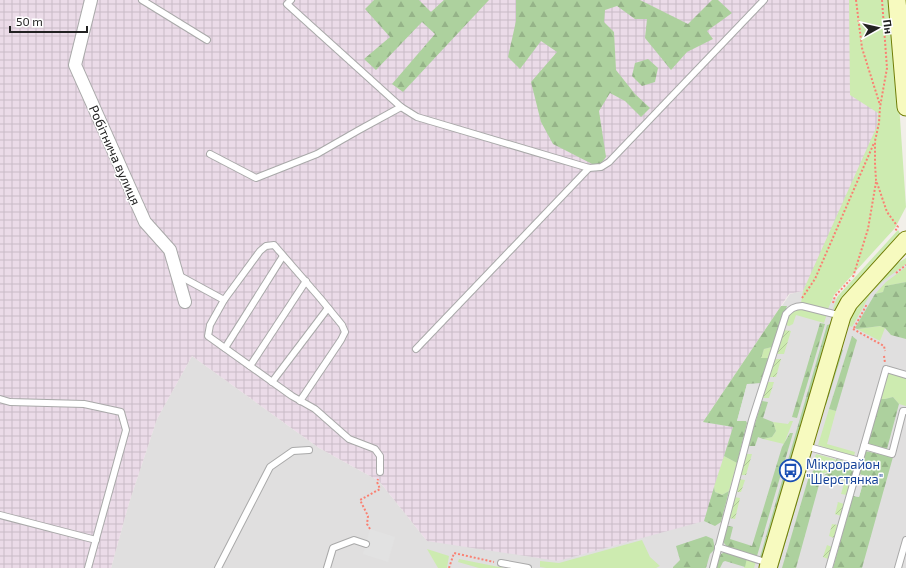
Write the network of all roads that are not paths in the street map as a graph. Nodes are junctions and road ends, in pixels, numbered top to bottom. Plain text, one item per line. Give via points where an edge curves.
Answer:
1 (91, 0) edge
2 (142, 0) edge
3 (291, 0) edge
4 (764, 0) edge
5 (896, 2) edge
6 (207, 40) dead end
7 (401, 107) junction
8 (906, 107) edge
9 (210, 154) dead end
10 (588, 168) junction
11 (902, 234) edge
12 (283, 256) junction
13 (177, 274) junction
14 (306, 281) junction
15 (224, 300) junction
16 (185, 302) dead end
17 (328, 308) junction
18 (842, 316) junction
19 (225, 348) junction
20 (416, 349) dead end
21 (250, 366) junction
22 (906, 375) edge
23 (272, 382) junction
24 (0, 399) edge
25 (300, 401) junction
26 (906, 411) edge
27 (805, 445) junction
28 (864, 446) junction
29 (309, 450) dead end
30 (860, 461) junction
31 (380, 472) road end
32 (0, 515) edge
33 (96, 540) junction
34 (906, 540) edge
35 (366, 544) dead end
36 (718, 547) junction
37 (501, 563) road end
38 (769, 566) edge
39 (88, 568) edge
40 (218, 568) edge
41 (327, 568) edge
42 (528, 568) edge
43 (713, 568) edge
44 (829, 568) edge
45 (898, 568) edge

1 - 13 street, Робітнича вулиця via 75,65 145,222 170,250
2 - 6 lane
3 - 7 lane via 287,4
4 - 10 lane via 609,162 601,167
5 - 8 street
7 - 9 lane via 317,154 256,178
7 - 10 lane via 416,117
10 - 20 lane
11 - 18 street via 849,303
12 - 14 lane
12 - 15 lane via 274,245 266,246
12 - 19 lane
13 - 15 lane
13 - 16 street, Робітнича вулиця
14 - 17 lane
14 - 21 lane
15 - 19 lane via 210,326 208,336
17 - 23 lane
17 - 25 lane via 345,332
18 - 27 street
18 - 36 lane via 802,306 792,308 786,314 752,420
19 - 21 lane
21 - 23 lane
22 - 28 lane via 886,369
23 - 25 lane
24 - 33 lane via 10,402 84,404 121,412 126,430
25 - 31 lane via 314,409 349,439 375,449 380,456
26 - 28 lane via 903,411 892,454
27 - 30 lane
27 - 38 street
28 - 30 lane
29 - 40 lane via 293,451 270,467
30 - 44 lane
32 - 33 lane
33 - 39 lane
34 - 45 lane
35 - 41 lane via 354,540 333,548
36 - 38 lane
36 - 43 lane
37 - 42 lane

